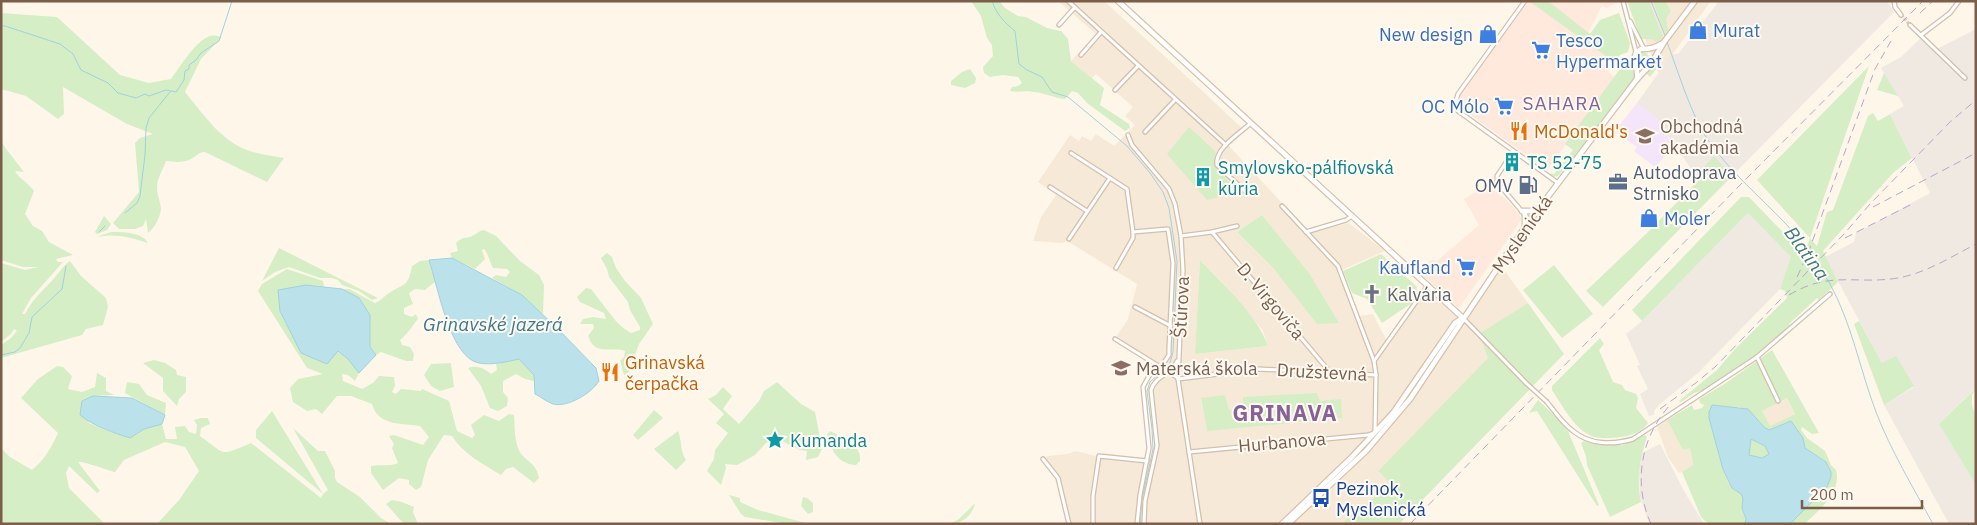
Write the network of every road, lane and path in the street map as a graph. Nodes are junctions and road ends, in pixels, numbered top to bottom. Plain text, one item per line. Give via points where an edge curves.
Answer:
1 (1068, 1) edge
2 (1118, 1) edge
3 (1525, 1) edge
4 (1623, 1) edge
5 (1695, 1) edge
6 (1894, 1) edge
7 (1959, 1) edge
8 (1074, 7) junction
9 (1901, 15) tunnel mouth
10 (1630, 20) junction
11 (1058, 25) dead end
12 (1910, 25) tunnel mouth
13 (1102, 32) junction
14 (1921, 35) junction
15 (1664, 42) junction
16 (1646, 49) junction
17 (1636, 52) junction
18 (1081, 55) dead end
19 (1652, 61) junction
20 (1636, 64) junction
21 (1138, 66) junction
22 (1647, 66) junction
23 (1965, 78) dead end
24 (1637, 79) junction
25 (1114, 90) dead end
26 (1175, 100) junction
27 (1250, 123) junction
28 (1145, 132) dead end
29 (1128, 135) dead end
30 (1226, 145) junction
31 (1513, 152) junction
32 (1071, 153) dead end
33 (1110, 178) junction
34 (1559, 183) junction
35 (1050, 187) dead end
36 (1247, 193) dead end
37 (1282, 206) dead end
38 (1537, 211) junction
39 (1087, 212) junction
40 (1524, 213) junction
41 (1352, 216) junction
42 (1530, 221) junction
43 (1237, 226) dead end
44 (1525, 227) junction
45 (1133, 232) junction
46 (1212, 232) junction
47 (1306, 232) junction
48 (1181, 236) junction
49 (1069, 239) dead end
50 (1116, 268) dead end
51 (1428, 285) junction
52 (1830, 294) dead end
53 (1135, 307) dead end
54 (1463, 318) junction
55 (1170, 326) junction
56 (1115, 340) dead end
57 (1758, 357) junction
58 (1179, 359) junction
59 (1374, 361) junction
60 (1155, 366) junction
61 (1161, 367) junction
62 (1169, 372) junction
63 (1330, 372) junction
64 (1376, 374) junction
65 (1178, 379) junction
66 (1778, 401) dead end
67 (1375, 432) junction
68 (1189, 452) junction
69 (1043, 459) dead end
70 (1147, 461) junction
71 (1069, 524) edge
72 (1093, 524) edge
73 (1137, 524) edge
74 (1144, 524) edge
75 (1200, 524) edge
76 (1282, 524) edge
77 (1288, 524) edge

1 - 8 street
2 - 27 main road
3 - 31 street via 1455,100 1458,111
4 - 10 street
5 - 15 main road
6 - 9 street
7 - 14 street via 1950,13
8 - 11 street
8 - 13 street
10 - 16 street
10 - 17 street
12 - 14 street
13 - 18 street
13 - 21 street
14 - 23 street
15 - 16 main road
15 - 19 main road
16 - 17 main road
16 - 19 main road
17 - 20 main road
19 - 22 main road
20 - 22 main road
20 - 24 main road
21 - 25 street
21 - 26 street
22 - 24 main road, Myslenická
24 - 34 main road, Myslenická
26 - 28 street
26 - 30 street
27 - 30 street
27 - 41 main road
29 - 48 street, Štúrova via 1134,148 1169,189
30 - 36 street via 1219,152 1217,165
31 - 34 street
31 - 40 street via 1496,179
32 - 33 street
33 - 39 street
33 - 45 street via 1127,189
34 - 38 main road, Myslenická
35 - 39 street
37 - 47 street
38 - 40 main road
38 - 42 main road, Myslenická
39 - 49 street
40 - 42 street
40 - 44 main road
41 - 47 street
41 - 51 main road
42 - 44 main road, Myslenická
43 - 46 street
44 - 54 main road, Myslenická
45 - 50 street via 1133,238
45 - 55 street via 1168,229 1173,263
46 - 48 street
46 - 63 street, D. Virgoviča
47 - 59 street via 1338,266
48 - 58 street, Štúrova via 1183,270
51 - 54 main road
51 - 59 street
52 - 57 street
53 - 55 street
54 - 57 street, bridge via 1573,431 1600,442 1625,441 1647,430
54 - 67 main road, Myslenická via 1455,323 1397,408
54 - 77 main road, Myslenická via 1398,414 1366,451
55 - 61 street via 1169,355
56 - 60 street
57 - 66 street
58 - 62 street
58 - 65 street, Štúrova
59 - 64 street
60 - 61 street
60 - 70 street via 1143,387 1149,436
61 - 62 street
62 - 65 street
62 - 74 street via 1155,382 1151,390 1157,446
63 - 64 street, Družstevná
63 - 65 street, Družstevná via 1260,369
64 - 67 street
65 - 68 street, Štúrova
67 - 68 street, Hurbanova
67 - 76 main road, Myslenická
68 - 75 street, Štúrova
69 - 71 street via 1058,478
70 - 72 street via 1099,456
70 - 73 street

